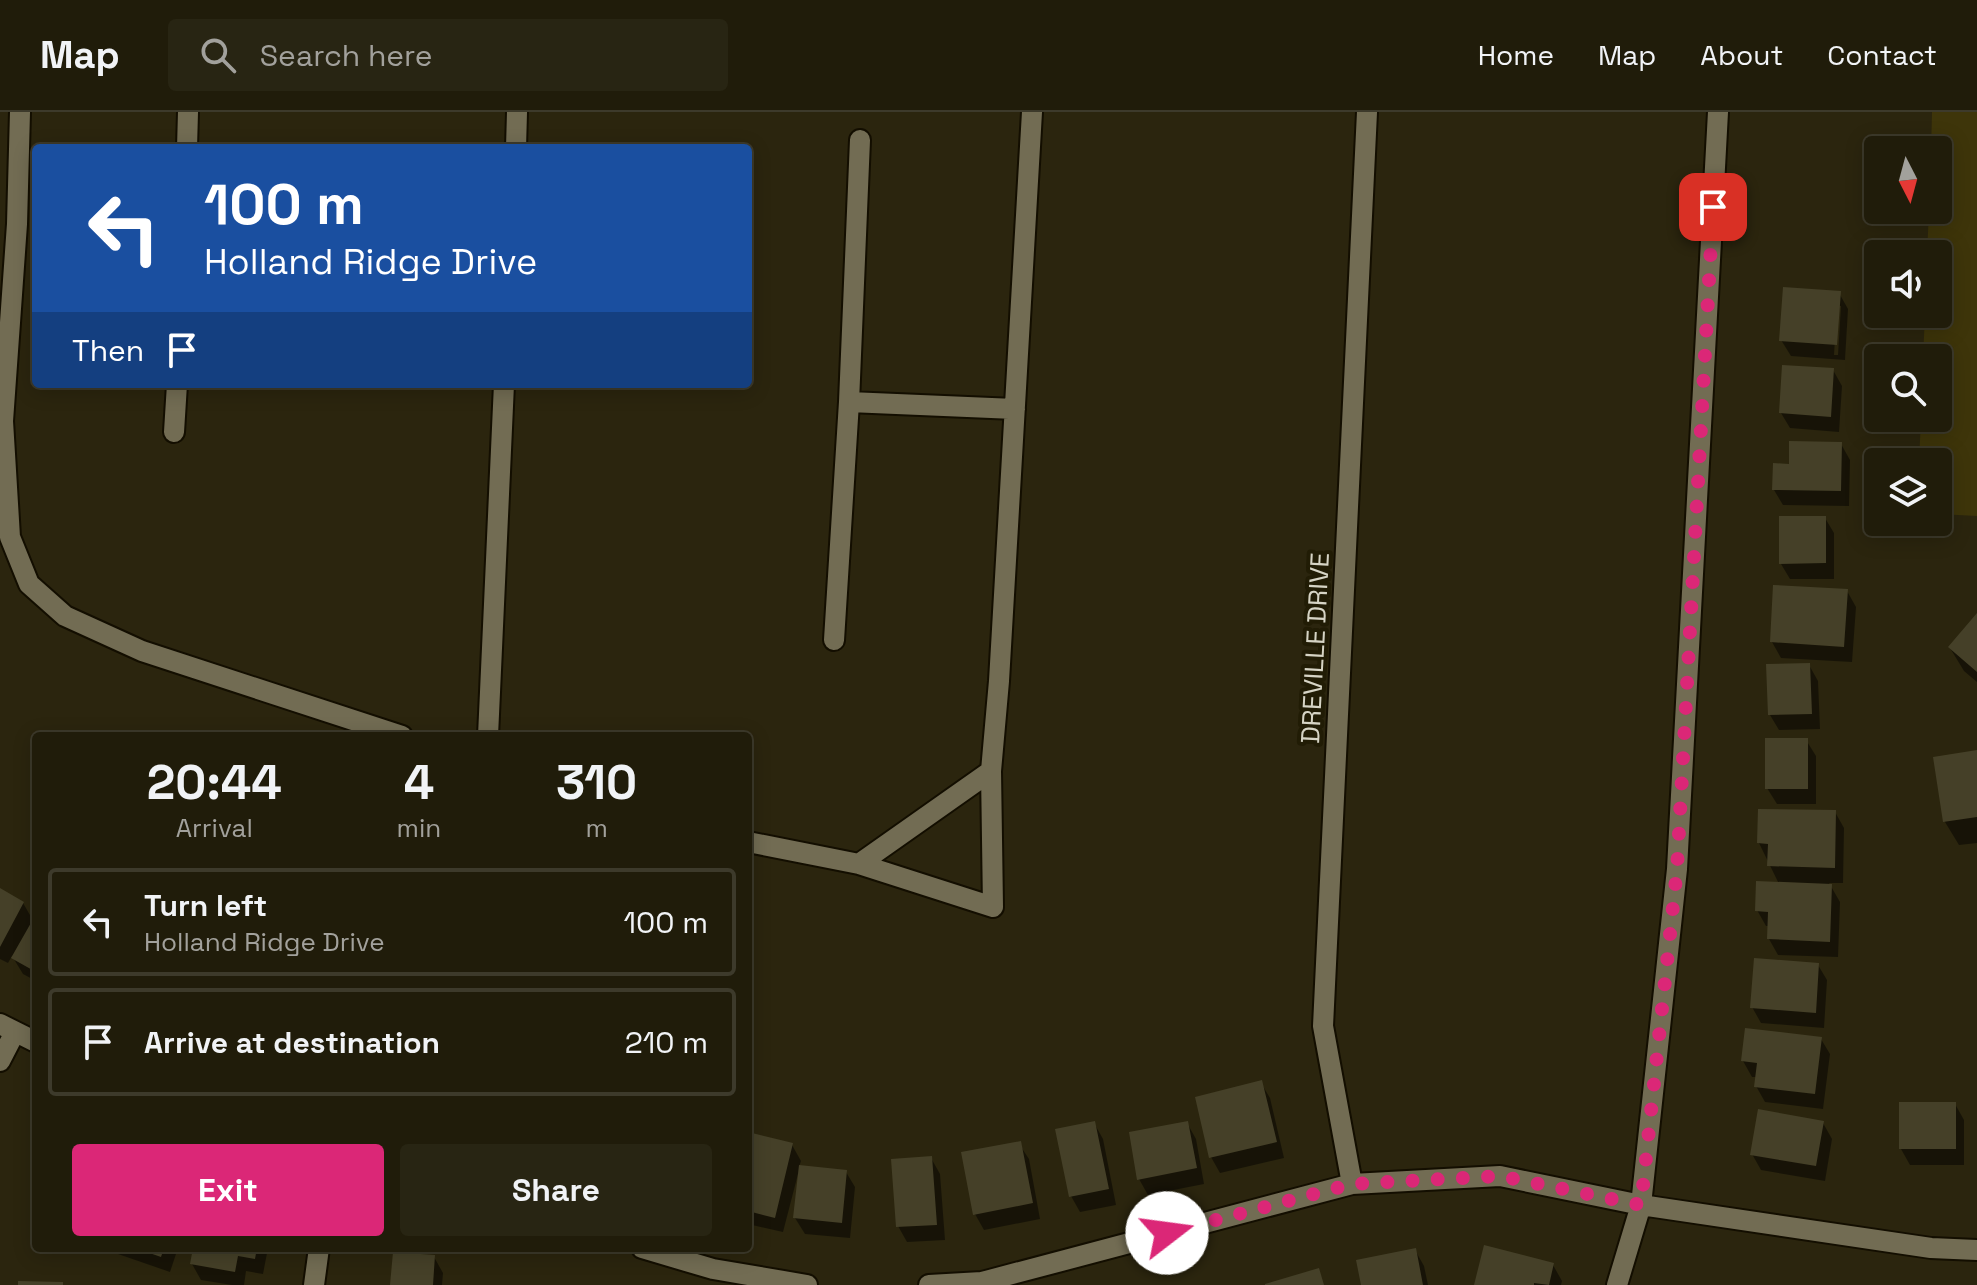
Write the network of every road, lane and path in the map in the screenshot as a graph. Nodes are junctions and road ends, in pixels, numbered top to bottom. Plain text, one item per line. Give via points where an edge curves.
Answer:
1 (20, 112) edge
2 (188, 112) edge
3 (517, 112) edge
4 (1032, 112) edge
5 (1367, 112) edge
6 (1718, 112) edge
7 (860, 140) dead end
8 (187, 144) edge
9 (516, 144) edge
10 (27, 224) edge
11 (177, 388) edge
12 (504, 388) edge
13 (849, 402) junction
14 (1015, 409) junction
15 (174, 432) dead end
16 (834, 640) dead end
17 (391, 732) edge
18 (488, 732) edge
19 (991, 771) junction
20 (752, 843) edge
21 (859, 864) junction
22 (8, 1028) edge
23 (32, 1040) edge
24 (0, 1061) edge
25 (1352, 1184) junction
26 (1641, 1205) junction
27 (1977, 1250) edge
28 (318, 1252) edge
29 (652, 1252) edge
30 (711, 1277) edge
31 (314, 1285) edge
32 (807, 1285) edge
33 (929, 1285) edge
34 (1617, 1285) edge

1 - 10 street
2 - 8 street
3 - 9 street
4 - 14 street
5 - 25 street, DREVILLE DRIVE via 1323,1026
6 - 26 street via 1677,869
7 - 13 street
10 - 17 street via 3,421 10,537 29,584 65,616 142,651
11 - 15 street
12 - 18 street
13 - 14 street
13 - 16 street
14 - 19 street
19 - 21 street
19 - 21 street via 993,907
20 - 21 street
22 - 23 street
22 - 24 street
25 - 26 street via 1500,1176
25 - 33 street via 982,1282
26 - 27 street via 1931,1248
26 - 34 street
28 - 31 street
29 - 30 street
30 - 32 street

